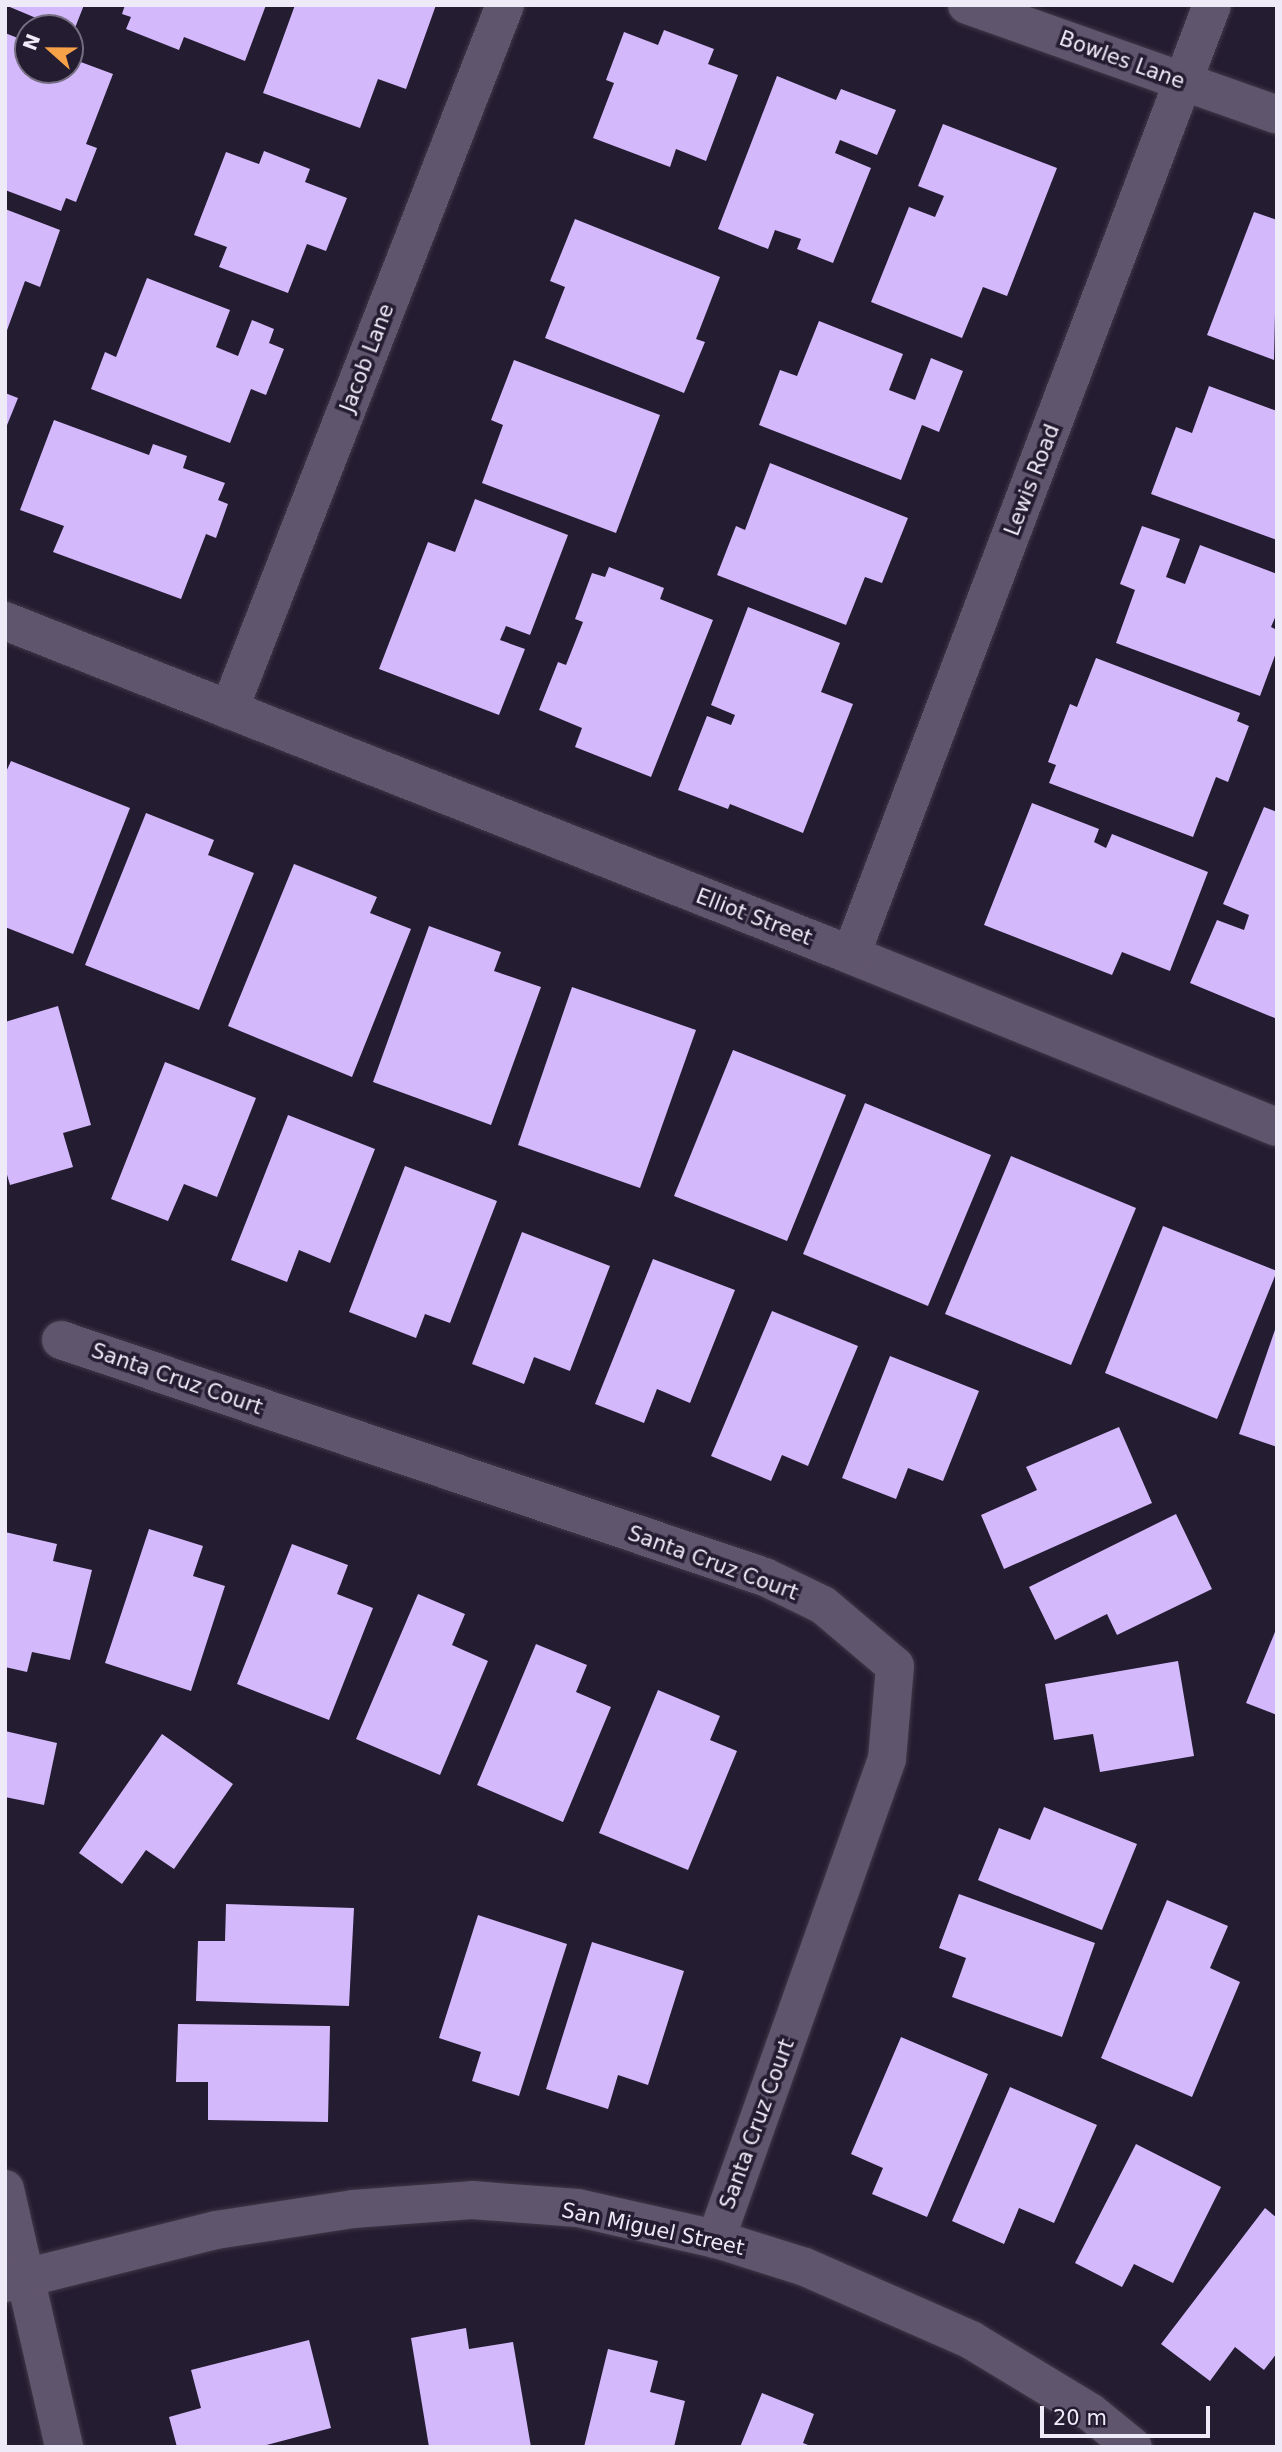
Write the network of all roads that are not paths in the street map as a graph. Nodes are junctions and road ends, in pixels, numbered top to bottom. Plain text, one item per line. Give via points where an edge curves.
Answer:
1 (505, 5) edge
2 (967, 5) edge
3 (1212, 5) edge
4 (1184, 82) junction
5 (1277, 114) edge
6 (5, 621) edge
7 (229, 710) junction
8 (852, 955) junction
9 (1277, 1127) edge
10 (61, 1340) dead end
11 (5, 2189) edge
12 (716, 2239) junction
13 (14, 2280) edge
14 (64, 2447) edge
15 (1133, 2447) edge

1 - 7 street, Jacob Lane
2 - 4 street, Bowles Lane
3 - 4 street, Lewis Road
4 - 5 street, Bowles Lane
4 - 8 street, Lewis Road
6 - 7 street, Elliot Street
7 - 8 street, Elliot Street
8 - 9 street, Elliot Street
10 - 12 street, Santa Cruz Court via 765,1577 823,1605 895,1666 887,1759
11 - 13 street
12 - 13 street, San Miguel Street via 578,2208 472,2200 353,2208 216,2230
12 - 15 street, San Miguel Street via 805,2267 971,2340 1090,2412
13 - 14 street

